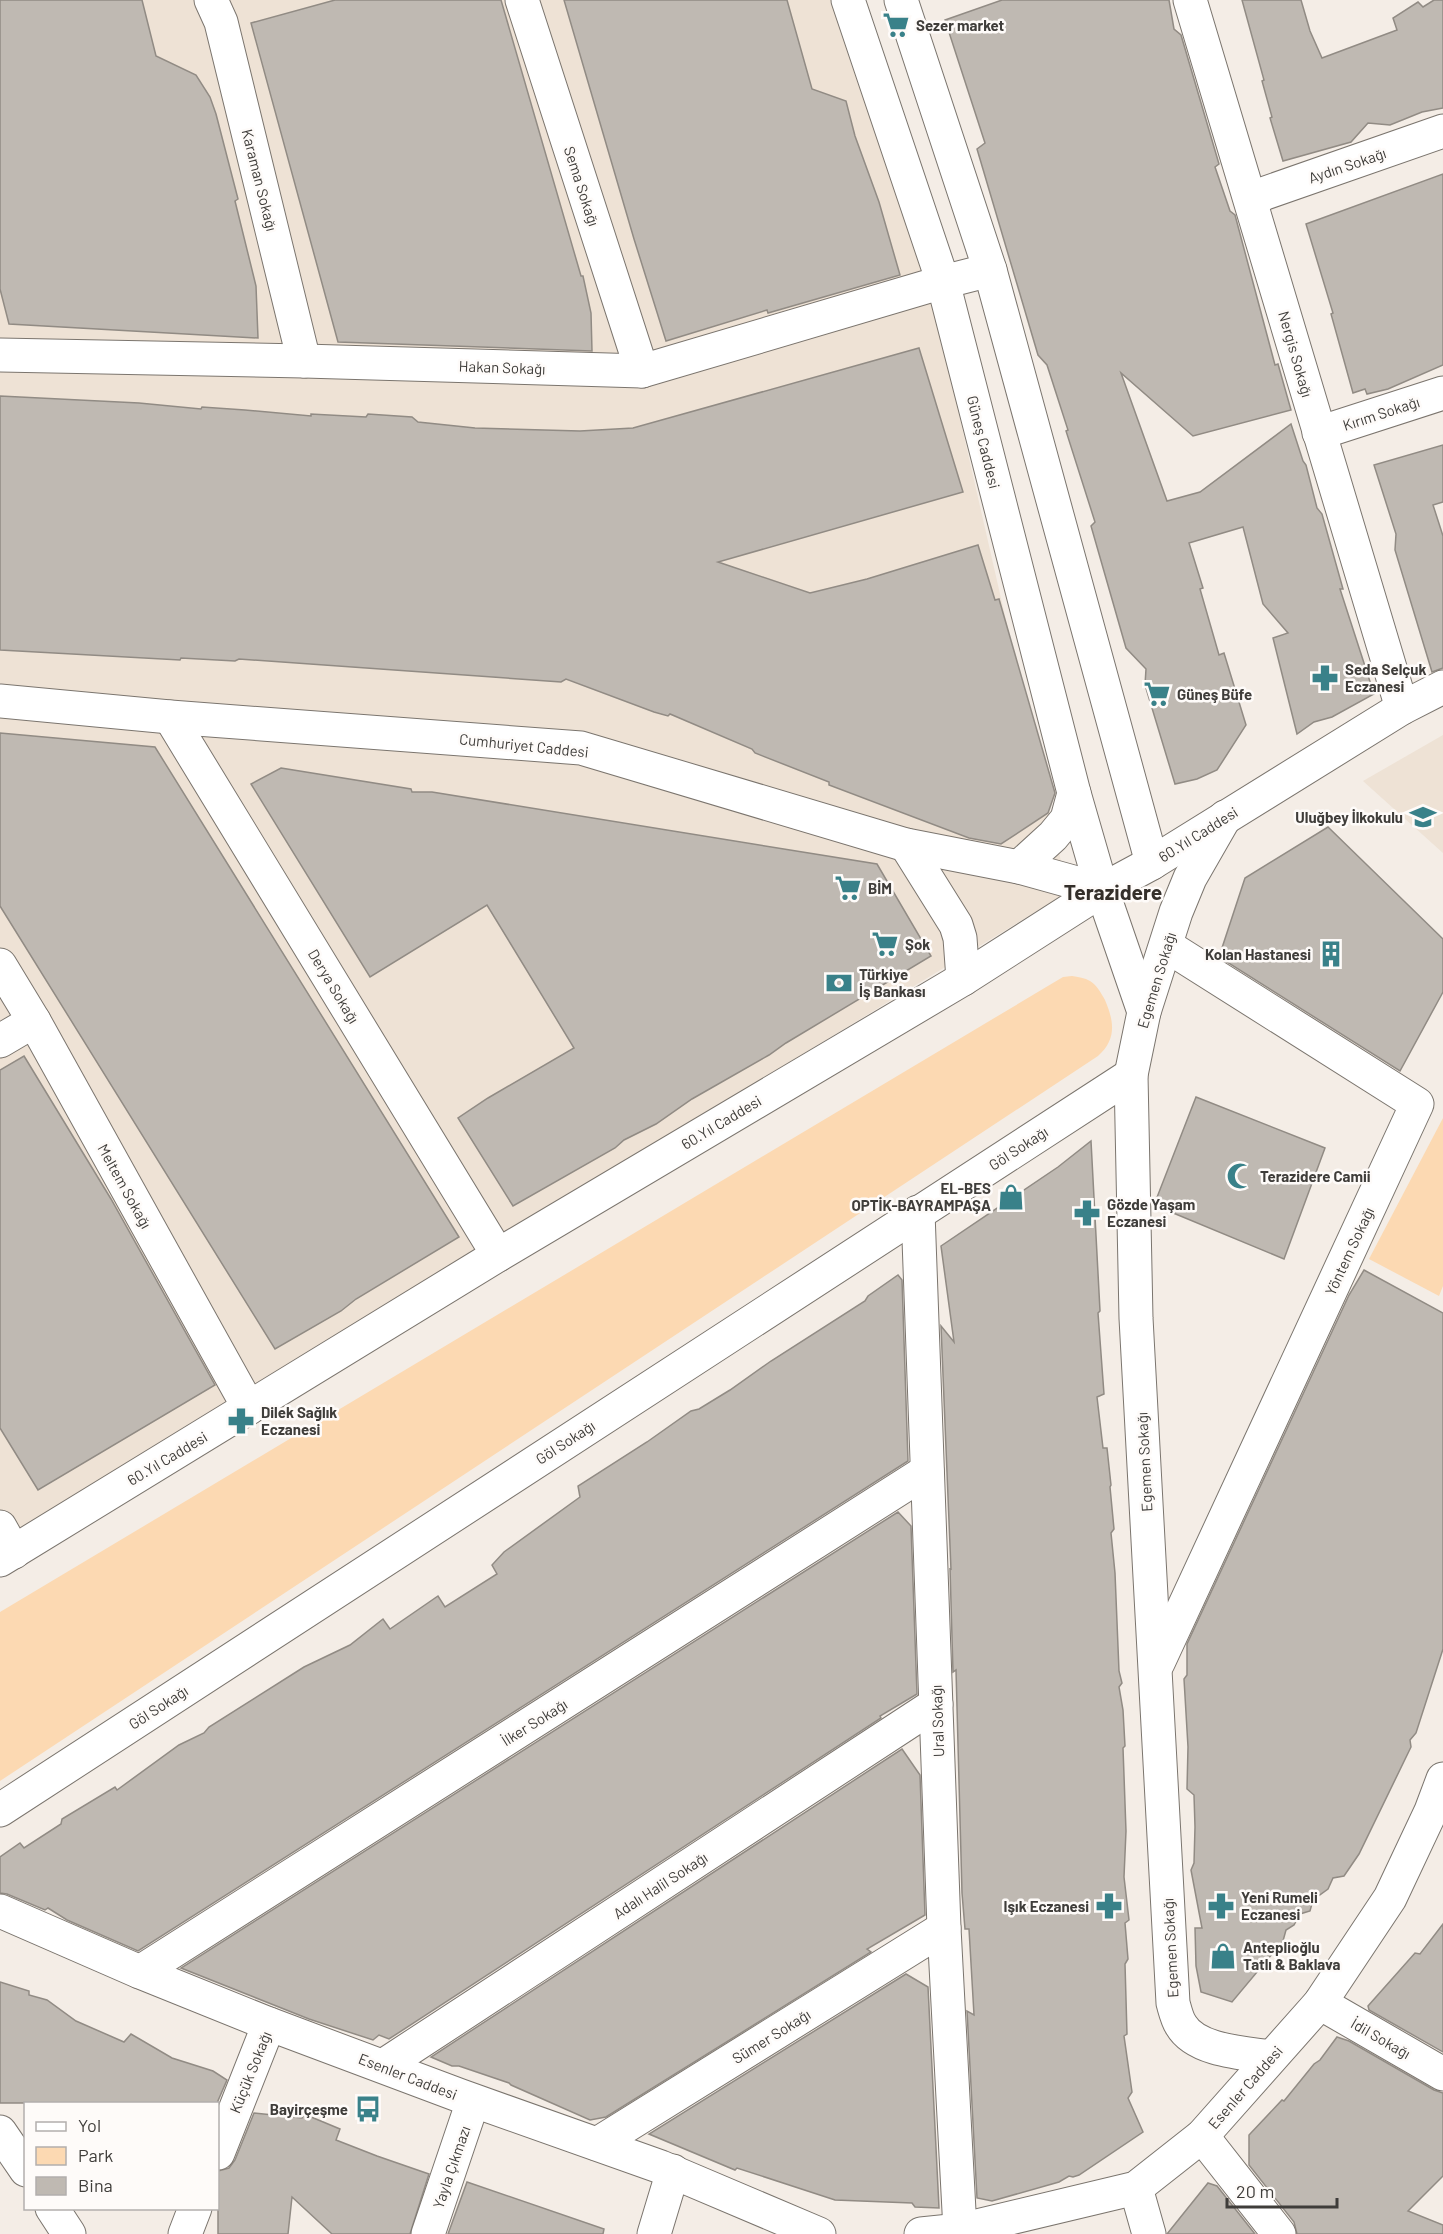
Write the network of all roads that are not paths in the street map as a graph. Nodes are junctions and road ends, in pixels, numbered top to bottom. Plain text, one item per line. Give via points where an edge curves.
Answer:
1 (211, 0) edge
2 (522, 0) edge
3 (901, 0) edge
4 (1190, 0) edge
5 (851, 1) edge
6 (1443, 131) edge
7 (1251, 198) junction
8 (990, 270) junction
9 (943, 282) junction
10 (0, 355) edge
11 (304, 361) junction
12 (642, 371) junction
13 (1443, 393) edge
14 (1319, 433) junction
15 (1443, 687) edge
16 (0, 701) edge
17 (1402, 708) junction
18 (170, 717) junction
19 (1074, 793) junction
20 (1225, 818) junction
21 (906, 845) junction
22 (1152, 863) junction
23 (1019, 867) junction
24 (1102, 890) junction
25 (1167, 946) junction
26 (0, 965) edge
27 (963, 979) junction
28 (1144, 1012) junction
29 (34, 1021) junction
30 (0, 1041) edge
31 (1131, 1075) junction
32 (918, 1212) junction
33 (498, 1255) junction
34 (249, 1408) junction
35 (927, 1471) junction
36 (5, 1546) edge
37 (1156, 1668) junction
38 (936, 1704) junction
39 (1443, 1779) edge
40 (0, 1810) edge
41 (1437, 1815) edge
42 (0, 1911) edge
43 (944, 1928) junction
44 (140, 1972) junction
45 (1320, 2003) junction
46 (268, 2024) junction
47 (1271, 2057) junction
48 (383, 2066) junction
49 (1443, 2074) edge
50 (474, 2101) junction
51 (1202, 2136) junction
52 (597, 2144) junction
53 (219, 2150) edge
54 (673, 2171) junction
55 (1136, 2188) junction
56 (53, 2210) edge
57 (194, 2210) edge
58 (960, 2230) junction
59 (69, 2234) edge
60 (185, 2234) edge
61 (428, 2234) edge
62 (654, 2234) edge
63 (819, 2234) edge
64 (921, 2234) edge
65 (1149, 2234) edge
66 (1279, 2234) edge

1 - 11 street, Karaman Sokağı via 221,22
2 - 12 street, Sema Sokağı
3 - 8 street
4 - 7 street, Nergis Sokağı
5 - 9 street, Güneş Caddesi
6 - 7 street, Aydın Sokağı
7 - 14 street, Nergis Sokağı
8 - 9 street, Hakan Sokağı
8 - 22 street
9 - 12 street, Hakan Sokağı
9 - 19 street, Güneş Caddesi
10 - 11 street, Hakan Sokağı
11 - 12 street, Hakan Sokağı
13 - 14 street, Kırım Sokağı
14 - 17 street, Nergis Sokağı
15 - 17 street, 60.Yıl Caddesi
16 - 18 street, Cumhuriyet Caddesi
17 - 20 street, 60.Yıl Caddesi
18 - 21 street, Cumhuriyet Caddesi via 581,748
18 - 33 street, Derya Sokağı
19 - 23 street via 1067,819
19 - 24 street, Güneş Caddesi
20 - 22 street, 60.Yıl Caddesi
20 - 25 street, Egemen Sokağı via 1190,878
21 - 23 street, Cumhuriyet Caddesi
21 - 27 street via 956,925
22 - 24 street, 60.Yıl Caddesi
23 - 24 street, Cumhuriyet Caddesi
24 - 27 street, 60.Yıl Caddesi
24 - 28 street, Güneş Caddesi
25 - 28 street, Egemen Sokağı
25 - 37 street, Yöntem Sokağı via 1417,1104
26 - 29 street, Meltem Sokağı
27 - 33 street, 60.Yıl Caddesi
28 - 31 street, Egemen Sokağı
29 - 30 street
29 - 34 street, Meltem Sokağı
31 - 32 street, Göl Sokağı
31 - 37 street, Egemen Sokağı via 1136,1318
32 - 35 street, Ural Sokağı
32 - 40 street, Göl Sokağı
33 - 34 street, 60.Yıl Caddesi
34 - 36 street, 60.Yıl Caddesi
35 - 38 street, Ural Sokağı
35 - 44 street, İlker Sokağı
37 - 47 street, Egemen Sokağı via 1173,2003 1181,2026 1195,2040 1230,2051
38 - 43 street, Ural Sokağı
38 - 48 street, Adalı Halil Sokağı
39 - 41 street, Esenler Caddesi
41 - 45 street, Esenler Caddesi via 1390,1898
42 - 44 street, Esenler Caddesi
43 - 52 street, Sümer Sokağı
43 - 58 street, Ural Sokağı
44 - 46 street, Esenler Caddesi
45 - 47 street, Esenler Caddesi
45 - 49 street, İdil Sokağı
46 - 48 street, Esenler Caddesi
46 - 53 street, Küçük Sokağı
47 - 51 street, Esenler Caddesi
48 - 50 street, Esenler Caddesi
50 - 52 street, Esenler Caddesi
50 - 61 street, Yayla Çıkmazı
51 - 55 street, Esenler Caddesi
51 - 66 street
52 - 54 street, Esenler Caddesi
54 - 62 street
54 - 63 street, Esenler Caddesi
55 - 58 street, Esenler Caddesi
55 - 65 street
56 - 59 street
57 - 60 street
58 - 64 street, Esenler Caddesi

